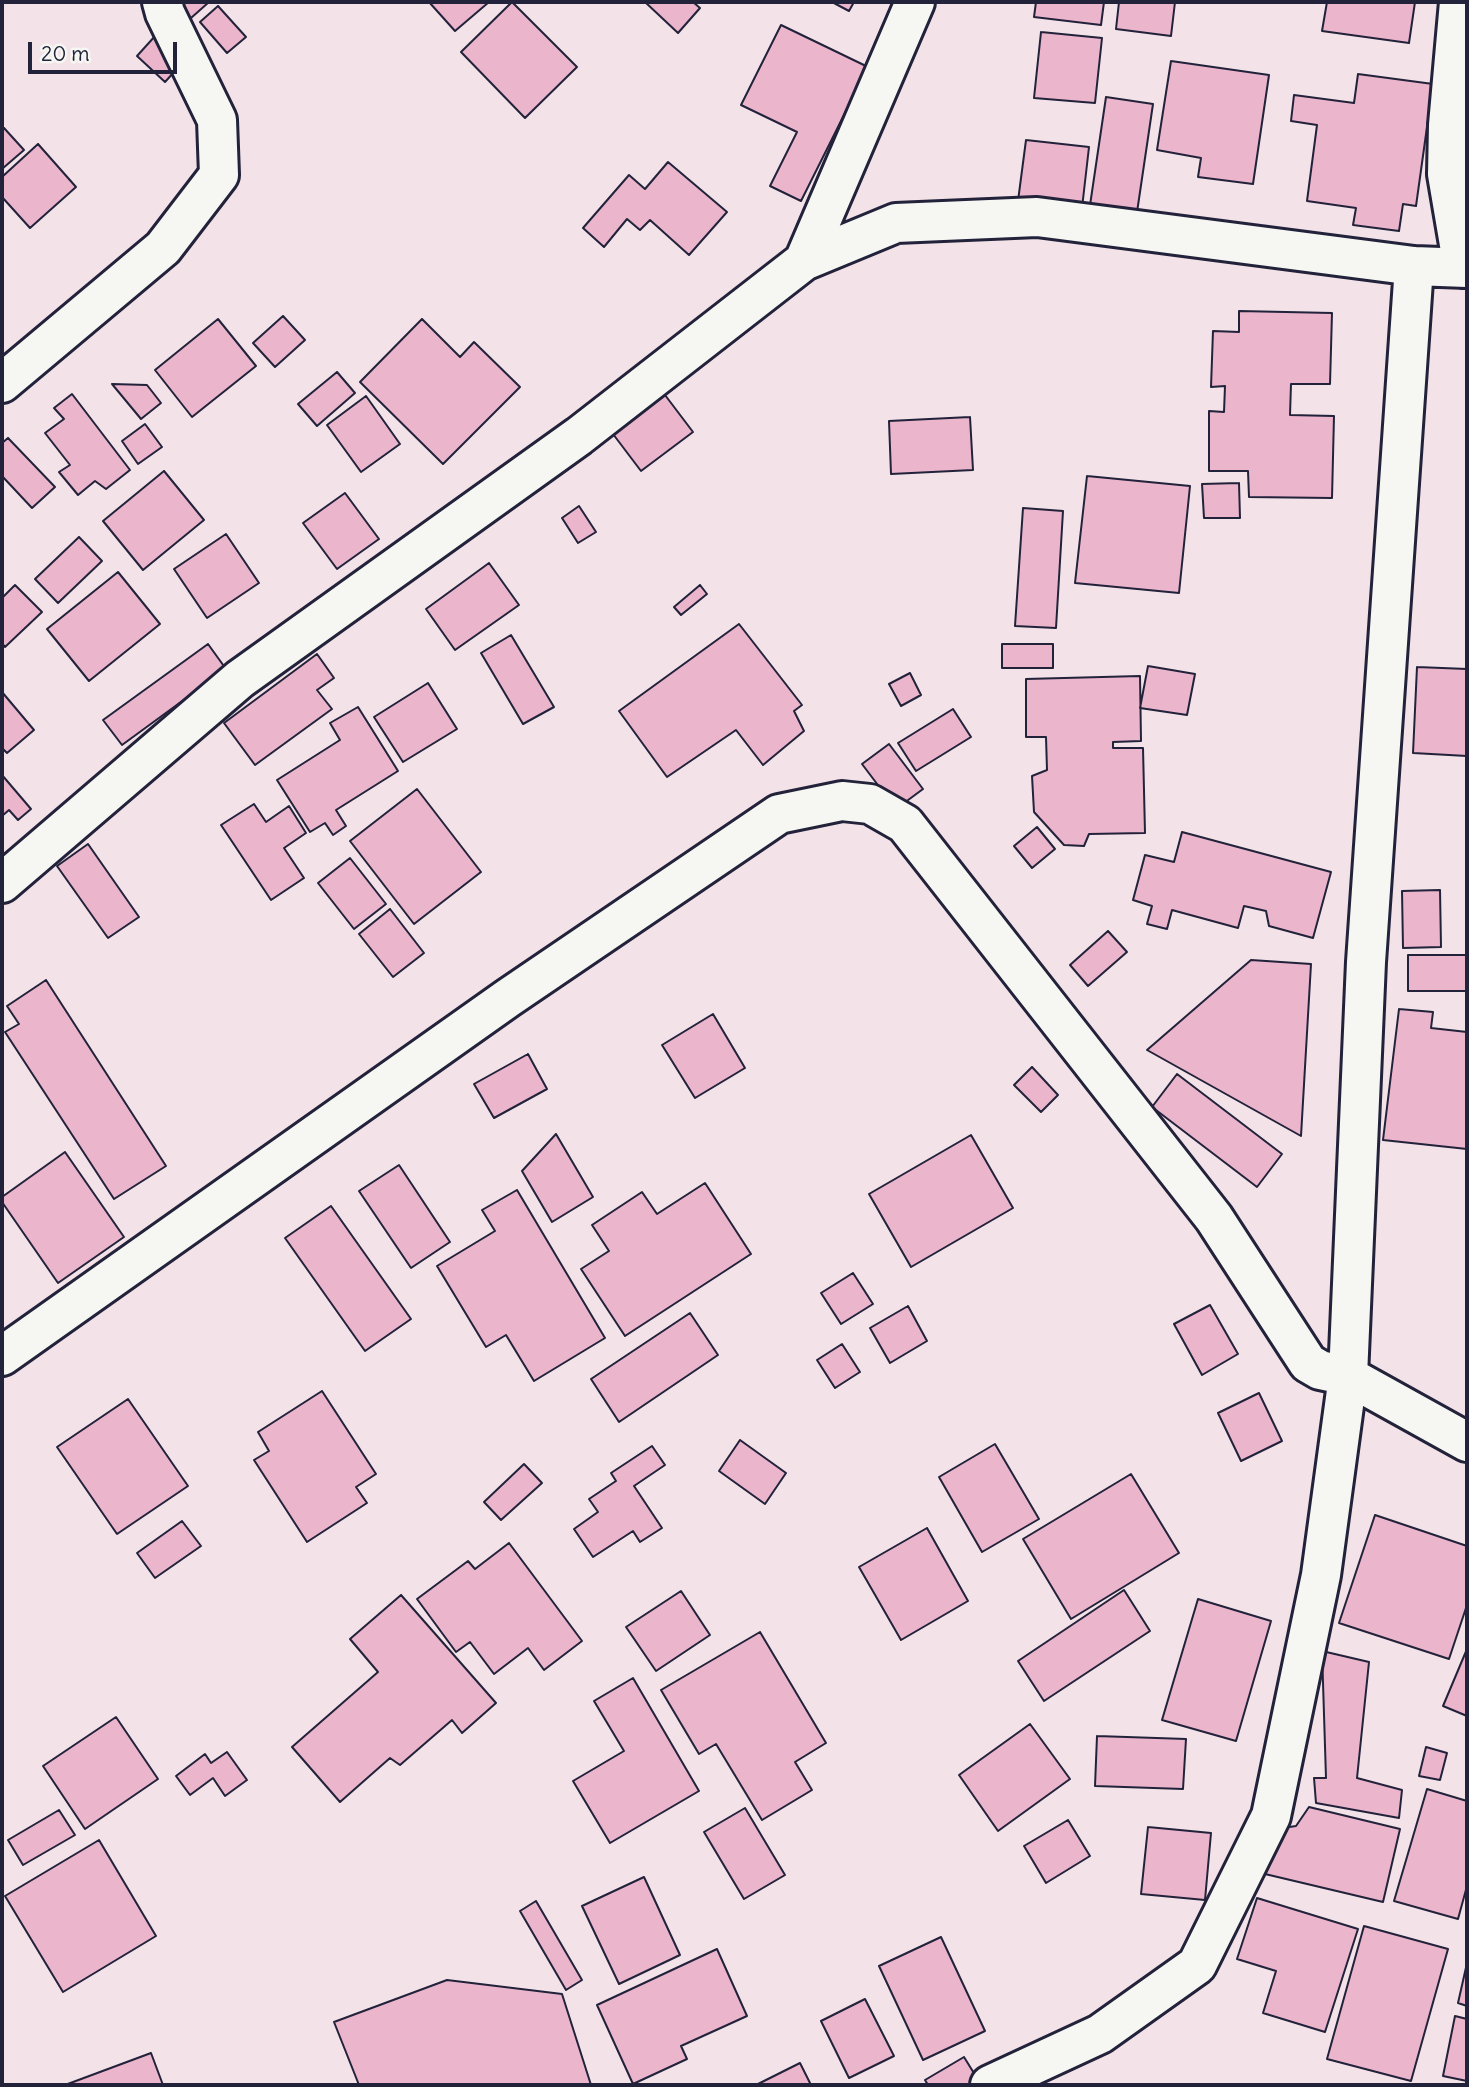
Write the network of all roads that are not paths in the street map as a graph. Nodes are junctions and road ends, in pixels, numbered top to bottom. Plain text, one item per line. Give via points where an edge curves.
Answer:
1 (162, 2) edge
2 (915, 2) edge
3 (1459, 2) edge
4 (804, 261) junction
5 (1414, 266) junction
6 (1465, 268) edge
7 (2, 383) edge
8 (2, 883) edge
9 (2, 1356) edge
10 (1348, 1376) junction
11 (1467, 1442) edge
12 (990, 2085) edge

1 - 7 street via 217,120 219,176 163,248
2 - 4 street
3 - 6 street via 1447,174
4 - 5 street via 896,223 1037,217
4 - 8 street via 579,436 240,679
5 - 6 street
5 - 10 street via 1366,962
9 - 10 street via 508,998 779,814 842,801 870,804 905,824 1214,1218 1308,1363
10 - 11 street
10 - 12 street via 1321,1575 1271,1816 1197,1965 1100,2034

